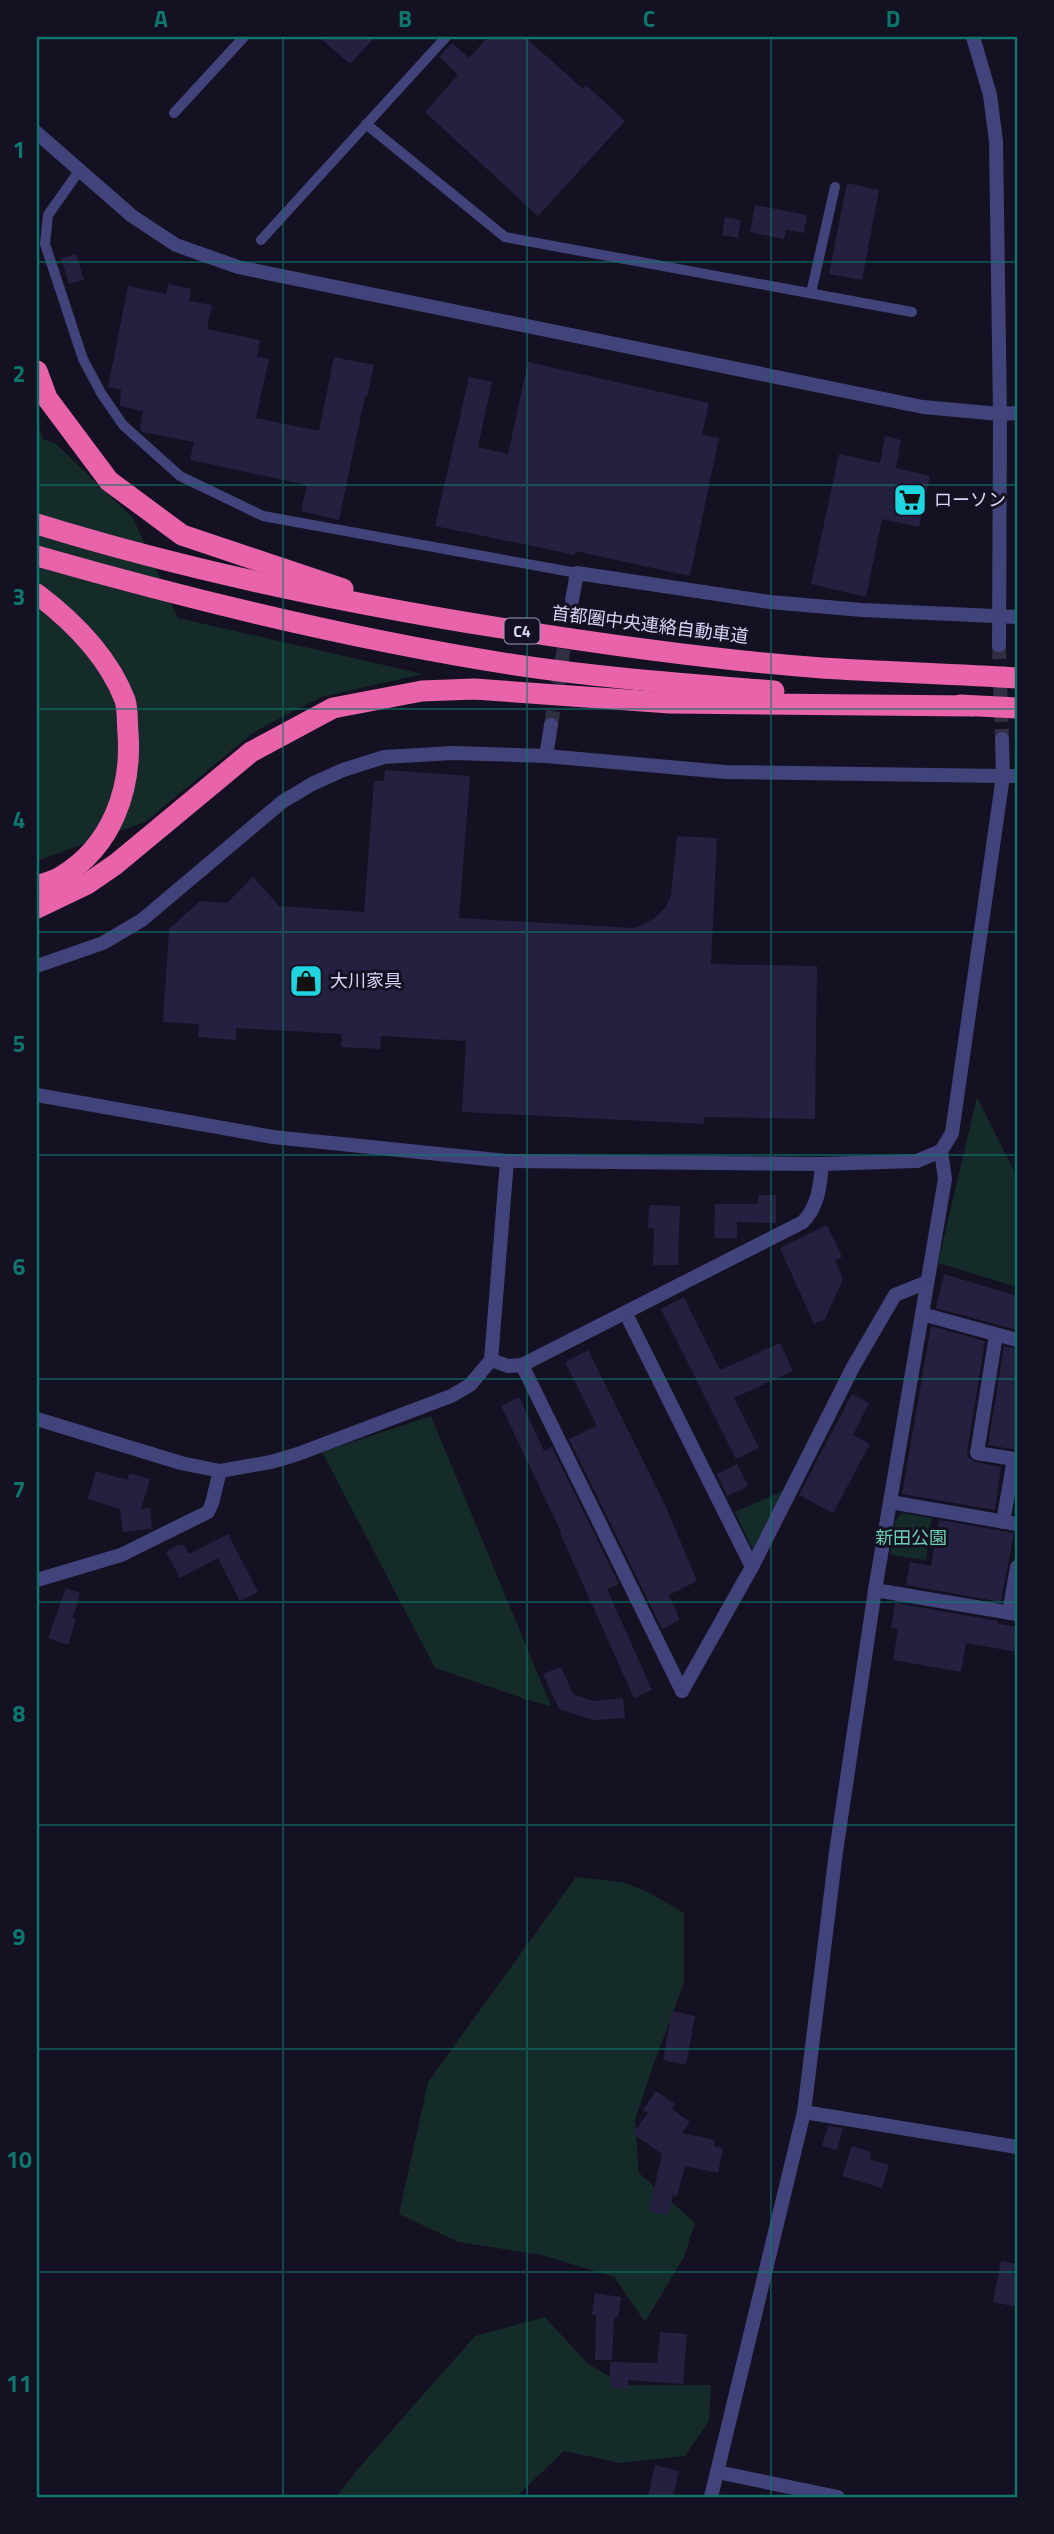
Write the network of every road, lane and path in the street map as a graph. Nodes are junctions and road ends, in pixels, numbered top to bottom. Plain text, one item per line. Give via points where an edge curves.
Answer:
1 (244, 37) edge
2 (446, 37) edge
3 (973, 37) edge
4 (174, 113) dead end
5 (366, 124) junction
6 (37, 133) edge
7 (79, 171) junction
8 (835, 187) dead end
9 (261, 240) dead end
10 (811, 293) junction
11 (912, 312) dead end
12 (37, 371) edge
13 (1017, 413) edge
14 (1000, 414) junction
15 (37, 524) edge
16 (37, 556) edge
17 (578, 573) junction
18 (37, 594) edge
19 (572, 600) tunnel mouth
20 (425, 616) junction
21 (999, 617) junction
22 (1017, 617) edge
23 (999, 645) tunnel mouth
24 (1017, 678) edge
25 (971, 706) junction
26 (1017, 708) edge
27 (551, 724) tunnel mouth
28 (1002, 739) tunnel mouth
29 (547, 756) junction
30 (1010, 776) edge
31 (37, 886) edge
32 (37, 908) edge
33 (37, 966) edge
34 (37, 1095) edge
35 (941, 1151) junction
36 (507, 1161) junction
37 (822, 1164) junction
38 (928, 1282) junction
39 (626, 1314) junction
40 (922, 1314) junction
41 (996, 1335) junction
42 (1017, 1340) edge
43 (491, 1360) junction
44 (522, 1365) junction
45 (37, 1419) edge
46 (220, 1471) junction
47 (890, 1502) junction
48 (1010, 1523) edge
49 (752, 1567) junction
50 (1017, 1567) edge
51 (37, 1580) edge
52 (875, 1590) junction
53 (1013, 1613) edge
54 (804, 2112) junction
55 (1017, 2147) edge
56 (717, 2472) junction
57 (710, 2497) edge
58 (838, 2497) edge

1 - 4 lane
2 - 5 lane
3 - 14 street via 990,95 996,141
5 - 9 lane
5 - 10 lane via 505,237
6 - 7 street
7 - 14 street via 132,216 176,245 238,267 923,407
7 - 17 lane via 48,215 46,244 83,359 101,393 123,425 169,468 263,516
8 - 10 lane
10 - 11 lane
12 - 20 highway via 47,398 109,481 182,535
13 - 14 street
14 - 21 street
15 - 20 highway, 首都圏中央連絡自動車道 / C4 via 258,583
16 - 25 highway, C4 via 304,626 514,664 679,684
17 - 19 street
17 - 21 street via 770,602
18 - 31 highway via 67,617 104,660 126,703 130,757 121,802 101,843 62,877
20 - 24 highway, 首都圏中央連絡自動車道 / C4 via 595,643 820,667
21 - 22 street
21 - 23 street
25 - 26 highway, C4
25 - 32 highway via 670,703 474,689 422,691 333,708 251,752 116,864
27 - 29 street
28 - 30 street
29 - 30 street via 725,772
29 - 33 street via 453,753 384,757 343,770 282,802 142,920 103,943
30 - 35 street via 952,1133
34 - 36 street via 272,1137
35 - 37 street via 917,1160
35 - 38 street via 945,1179
36 - 37 street
36 - 43 street
37 - 39 street via 815,1206 803,1222
38 - 40 street
38 - 49 street via 895,1295 853,1367
39 - 44 street
39 - 49 street
40 - 41 street
40 - 47 street
41 - 42 street
41 - 48 street via 977,1453 1014,1459
43 - 44 street
43 - 46 street via 470,1385 442,1399 298,1454
44 - 49 street via 682,1691
45 - 46 street via 181,1464
46 - 51 street via 208,1512 121,1555
47 - 48 street
47 - 52 street
50 - 53 street
52 - 53 street
52 - 54 street
54 - 55 street
54 - 56 street
56 - 57 street
56 - 58 street

